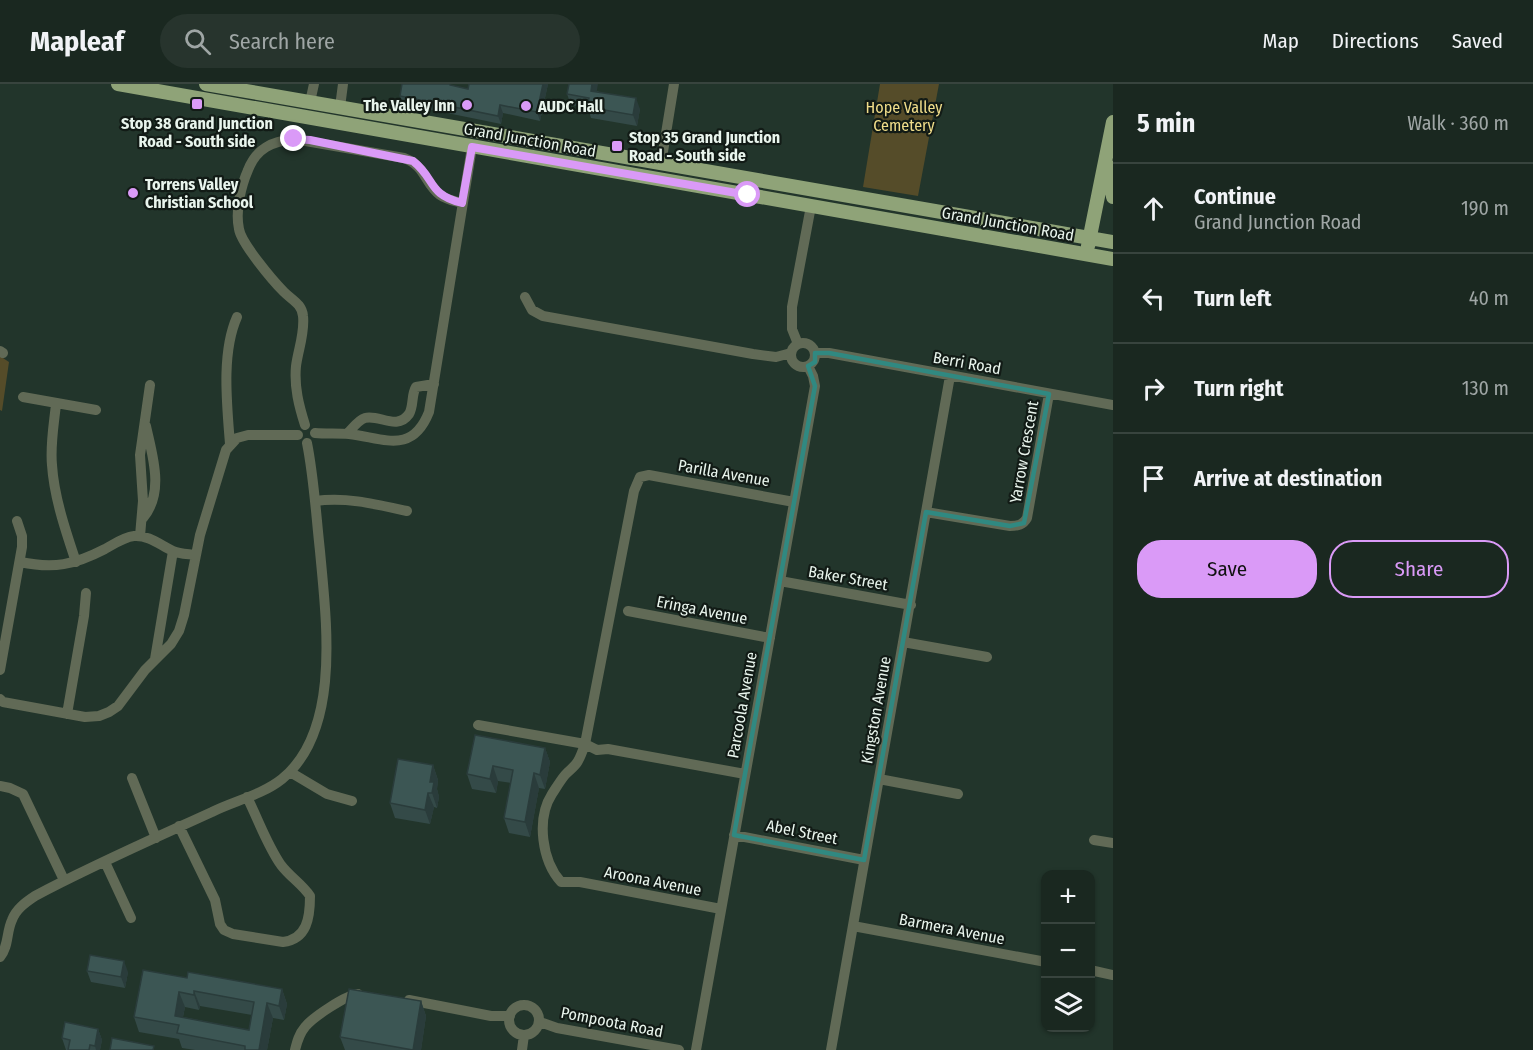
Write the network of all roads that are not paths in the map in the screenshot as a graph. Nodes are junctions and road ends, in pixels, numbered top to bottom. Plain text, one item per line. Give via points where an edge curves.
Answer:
1 (118, 84) edge
2 (314, 84) edge
3 (343, 84) edge
4 (674, 84) edge
5 (209, 85) edge
6 (242, 87) edge
7 (310, 102) junction
8 (339, 107) junction
9 (257, 109) junction
10 (295, 116) junction
11 (1113, 123) edge
12 (361, 128) junction
13 (476, 131) junction
14 (472, 147) junction
15 (1106, 159) junction
16 (661, 164) junction
17 (658, 179) junction
18 (813, 191) junction
19 (1113, 197) edge
20 (462, 203) junction
21 (811, 206) junction
22 (1090, 238) junction
23 (1113, 242) edge
24 (1087, 254) junction
25 (1113, 259) edge
26 (525, 297) dead end
27 (237, 317) dead end
28 (795, 349) junction
29 (815, 353) junction
30 (808, 366) junction
31 (950, 376) junction
32 (434, 384) junction
33 (150, 385) dead end
34 (1050, 394) junction
35 (23, 397) dead end
36 (56, 404) junction
37 (1113, 405) edge
38 (96, 410) dead end
39 (304, 425) junction
40 (315, 433) junction
41 (347, 434) junction
42 (302, 439) junction
43 (231, 444) junction
44 (315, 501) junction
45 (794, 502) junction
46 (407, 510) dead end
47 (926, 512) junction
48 (17, 521) dead end
49 (140, 536) junction
50 (173, 551) junction
51 (195, 555) junction
52 (20, 562) junction
53 (76, 562) junction
54 (780, 581) junction
55 (86, 593) dead end
56 (911, 605) junction
57 (628, 611) dead end
58 (770, 638) junction
59 (903, 642) junction
60 (987, 657) dead end
61 (155, 658) junction
62 (0, 670) edge
63 (0, 699) edge
64 (67, 714) junction
65 (478, 725) dead end
66 (585, 744) junction
67 (290, 772) junction
68 (745, 774) junction
69 (132, 778) dead end
70 (879, 779) junction
71 (0, 786) edge
72 (958, 794) dead end
73 (247, 797) junction
74 (352, 801) dead end
75 (179, 826) junction
76 (734, 835) junction
77 (156, 838) junction
78 (1094, 840) dead end
79 (1113, 843) edge
80 (864, 860) junction
81 (105, 862) junction
82 (64, 880) junction
83 (721, 909) junction
84 (131, 918) dead end
85 (854, 926) junction
86 (0, 957) edge
87 (1041, 961) edge
88 (1095, 971) edge
89 (1113, 975) edge
90 (368, 993) edge
91 (402, 999) edge
92 (510, 1016) junction
93 (540, 1022) junction
94 (524, 1035) junction
95 (295, 1050) edge
96 (522, 1050) edge
97 (679, 1050) edge
98 (696, 1050) edge
99 (831, 1050) edge

1 - 9 main road, Grand Junction Road
2 - 7 street
3 - 8 street
4 - 16 street
5 - 6 main road, Grand Junction Road
5 - 9 main road via 253,101
6 - 7 main road, Grand Junction Road
7 - 8 main road, Grand Junction Road
7 - 10 main road
8 - 12 main road
8 - 13 main road, Grand Junction Road
9 - 10 main road, Grand Junction Road
10 - 12 main road, Grand Junction Road
11 - 15 main road
12 - 14 main road, Grand Junction Road
13 - 14 main road
13 - 16 main road, Grand Junction Road
14 - 17 main road, Grand Junction Road
14 - 20 street
15 - 19 main road
15 - 22 main road
16 - 17 main road
16 - 18 main road, Grand Junction Road
17 - 21 main road, Grand Junction Road
18 - 21 main road
18 - 22 main road, Grand Junction Road
20 - 32 street
20 - 39 street via 438,194 420,167 404,158 294,139 280,140 261,149 251,161 238,212 239,229 269,276 300,306 303,316 295,386
21 - 24 main road, Grand Junction Road
21 - 28 street via 792,307
22 - 23 main road, Grand Junction Road
22 - 24 main road
24 - 25 main road, Grand Junction Road
26 - 28 street via 532,310 543,316 753,354 776,357
27 - 43 street via 227,358
28 - 29 street via 806,344
28 - 30 street via 792,360 797,366
29 - 30 street via 814,362
29 - 31 street, Berri Road
30 - 45 street, Parcoola Avenue via 815,386
31 - 34 street, Berri Road
31 - 47 street, Kingston Avenue
32 - 41 street via 416,387 410,411 400,420 366,417
32 - 41 street via 425,422 410,439
33 - 49 street via 145,420 155,480 153,497 141,520
34 - 37 street, Berri Road
34 - 47 street, Yarrow Crescent via 1024,523 1010,526
35 - 36 street
36 - 38 street
36 - 53 street via 52,468
39 - 40 street via 311,426
39 - 42 street via 299,430
40 - 41 street
40 - 42 street via 314,439
42 - 43 street via 248,435
42 - 44 street
43 - 51 street
44 - 46 street via 352,500
44 - 67 street via 326,618 324,679 312,738
45 - 54 street, Parcoola Avenue
45 - 66 street, Parilla Avenue via 649,475 640,477 634,491
47 - 56 street, Kingston Avenue
48 - 52 street via 22,536
49 - 50 street
49 - 53 street
50 - 51 street
50 - 61 street
51 - 61 street via 179,631
52 - 53 street via 59,566
52 - 62 street
54 - 56 street, Baker Street
54 - 58 street, Parcoola Avenue
55 - 64 street
56 - 59 street, Kingston Avenue
57 - 58 street, Eringa Avenue
58 - 68 street, Parcoola Avenue
59 - 60 street
59 - 70 street, Kingston Avenue
61 - 64 street via 109,712 85,717
63 - 64 street
65 - 66 street
66 - 68 street via 597,750
66 - 83 street, Aroona Avenue via 577,764 552,794 543,829 546,856 557,878 561,882 580,882
67 - 73 street via 279,782
67 - 74 street via 327,794
68 - 76 street, Parcoola Avenue
69 - 77 street
70 - 72 street
70 - 80 street, Kingston Avenue
71 - 82 street via 23,794
73 - 75 street
73 - 75 street via 279,862 310,896 306,929 291,941 224,930 215,900
75 - 77 street
76 - 80 street, Abel Street
76 - 83 street, Parcoola Avenue
77 - 81 street
78 - 79 street
80 - 85 street, Kingston Avenue
81 - 82 street
81 - 84 street
82 - 86 street via 18,910
83 - 98 street, Parcoola Avenue
85 - 87 street, Barmera Avenue
85 - 99 street, Kingston Avenue
88 - 89 street
90 - 95 street via 351,995 309,1023
91 - 92 street
92 - 93 street via 516,1008 529,1006 537,1012
92 - 94 street via 511,1028
93 - 94 street via 536,1030
93 - 97 street, Pompoota Road
94 - 96 street

